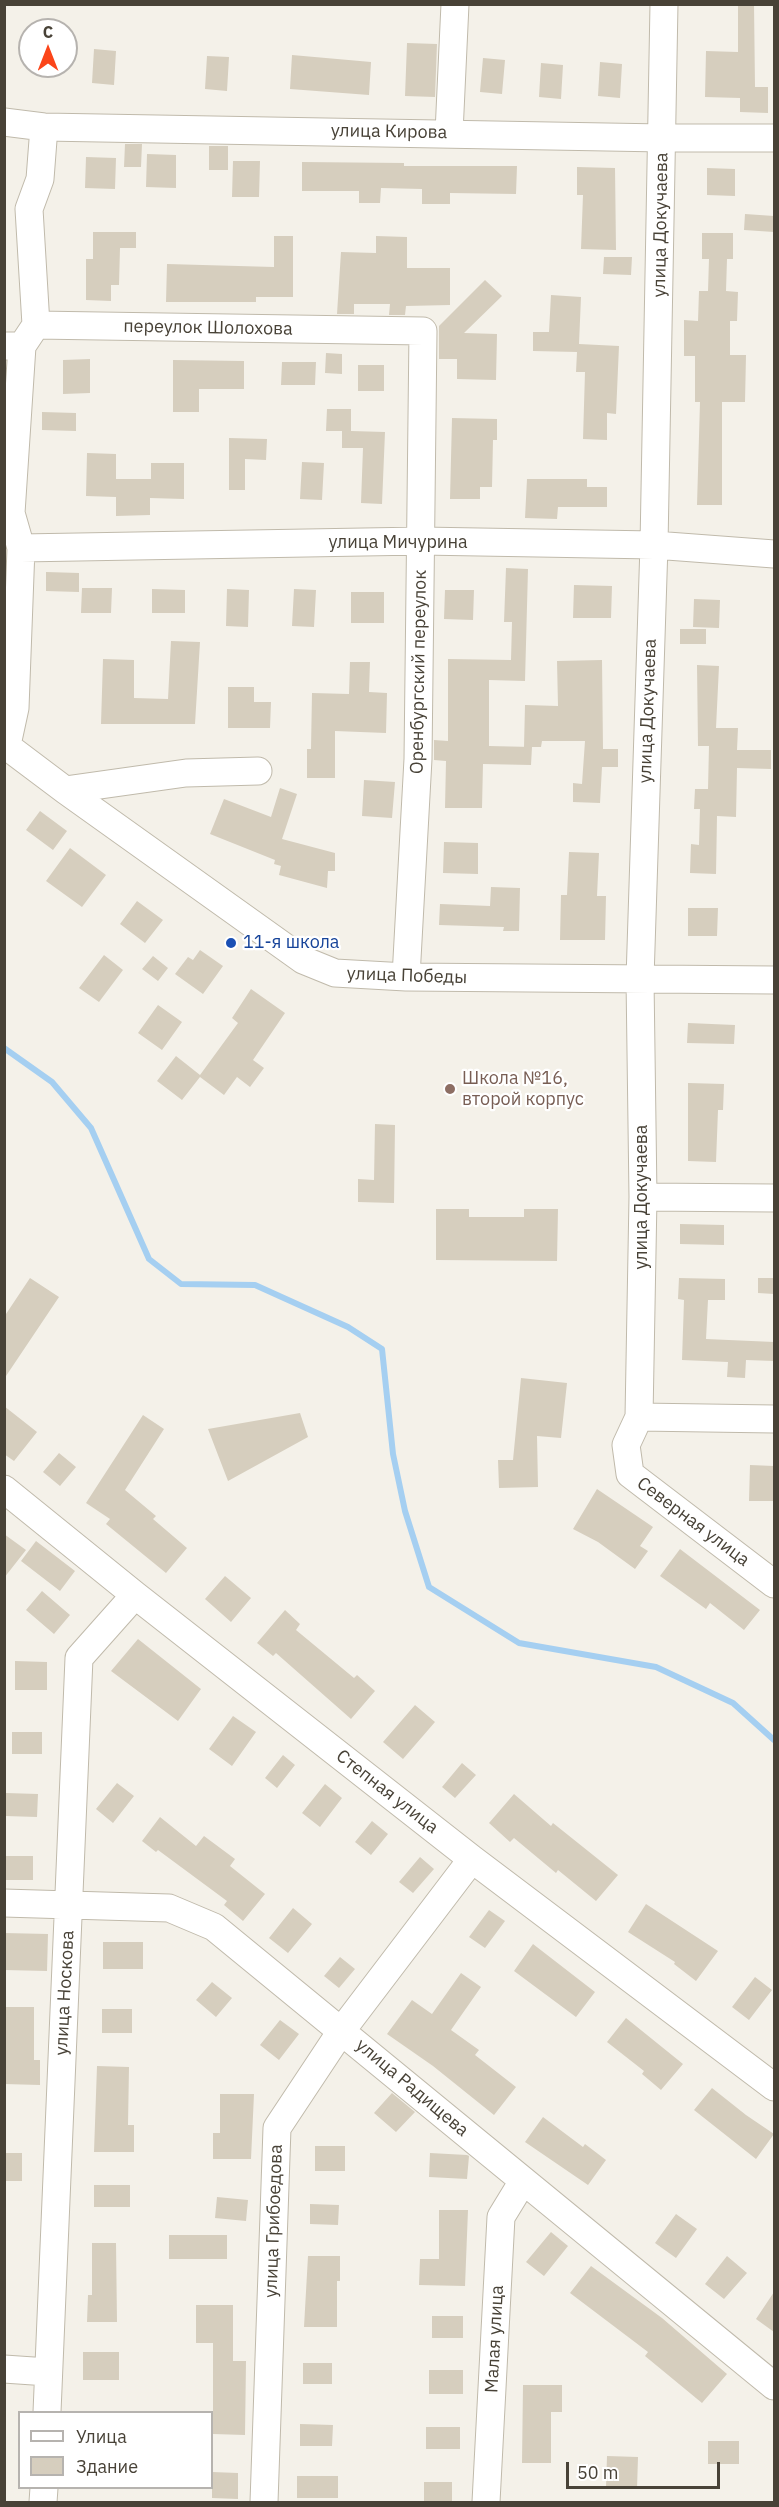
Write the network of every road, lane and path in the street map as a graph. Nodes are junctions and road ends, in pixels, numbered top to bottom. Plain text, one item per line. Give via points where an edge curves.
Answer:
1 (455, 4) edge
2 (664, 4) edge
3 (4, 122) edge
4 (44, 127) junction
5 (449, 133) junction
6 (663, 138) junction
7 (774, 138) edge
8 (423, 331) joint
9 (21, 339) edge
10 (421, 541) junction
11 (654, 545) junction
12 (21, 548) junction
13 (774, 554) edge
14 (6, 744) edge
15 (258, 771) dead end
16 (64, 790) junction
17 (406, 977) junction
18 (640, 979) junction
19 (774, 980) edge
20 (643, 1197) junction
21 (774, 1198) edge
22 (639, 1417) junction
23 (774, 1419) edge
24 (4, 1489) edge
25 (774, 1584) edge
26 (135, 1595) junction
27 (472, 1858) junction
28 (4, 1903) edge
29 (69, 1904) junction
30 (342, 2030) junction
31 (774, 2087) edge
32 (523, 2181) junction
33 (4, 2369) edge
34 (48, 2372) junction
35 (774, 2386) edge
36 (46, 2411) edge
37 (264, 2502) edge
38 (486, 2502) edge

1 - 5 street
2 - 6 street, улица Докучаева
3 - 4 street, улица Кирова
4 - 5 street, улица Кирова
4 - 9 street via 40,179 29,209
5 - 6 street, улица Кирова
6 - 7 street, улица Кирова
6 - 11 street, улица Докучаева
8 - 9 street, переулок Шолохова
8 - 10 street, Оренбургский переулок
9 - 12 street via 11,513
10 - 11 street, улица Мичурина
10 - 12 street, улица Мичурина
10 - 17 street, Оренбургский переулок via 418,759
11 - 13 street, улица Мичурина
11 - 18 street, улица Докучаева
12 - 14 street via 15,708
14 - 16 street, улица Победы
15 - 16 street via 186,773
16 - 17 street, улица Победы via 303,960 335,973
17 - 18 street, улица Победы
18 - 19 street, улица Победы
18 - 20 street, улица Докучаева
20 - 21 street
20 - 22 street, улица Докучаева
22 - 23 street
22 - 25 street, Северная улица via 626,1446 630,1474
24 - 26 street, Степная улица
26 - 27 street, Степная улица
26 - 29 street, улица Носкова via 79,1658
27 - 30 street, улица Грибоедова
27 - 31 street, Степная улица
28 - 29 street, улица Радищева
29 - 30 street, улица Радищева via 169,1908 214,1927
29 - 34 street, улица Носкова
30 - 32 street, улица Радищева
30 - 37 street, улица Грибоедова via 277,2128
32 - 35 street, улица Радищева
32 - 38 street, Малая улица via 501,2217
33 - 34 street
34 - 36 street, улица Носкова

